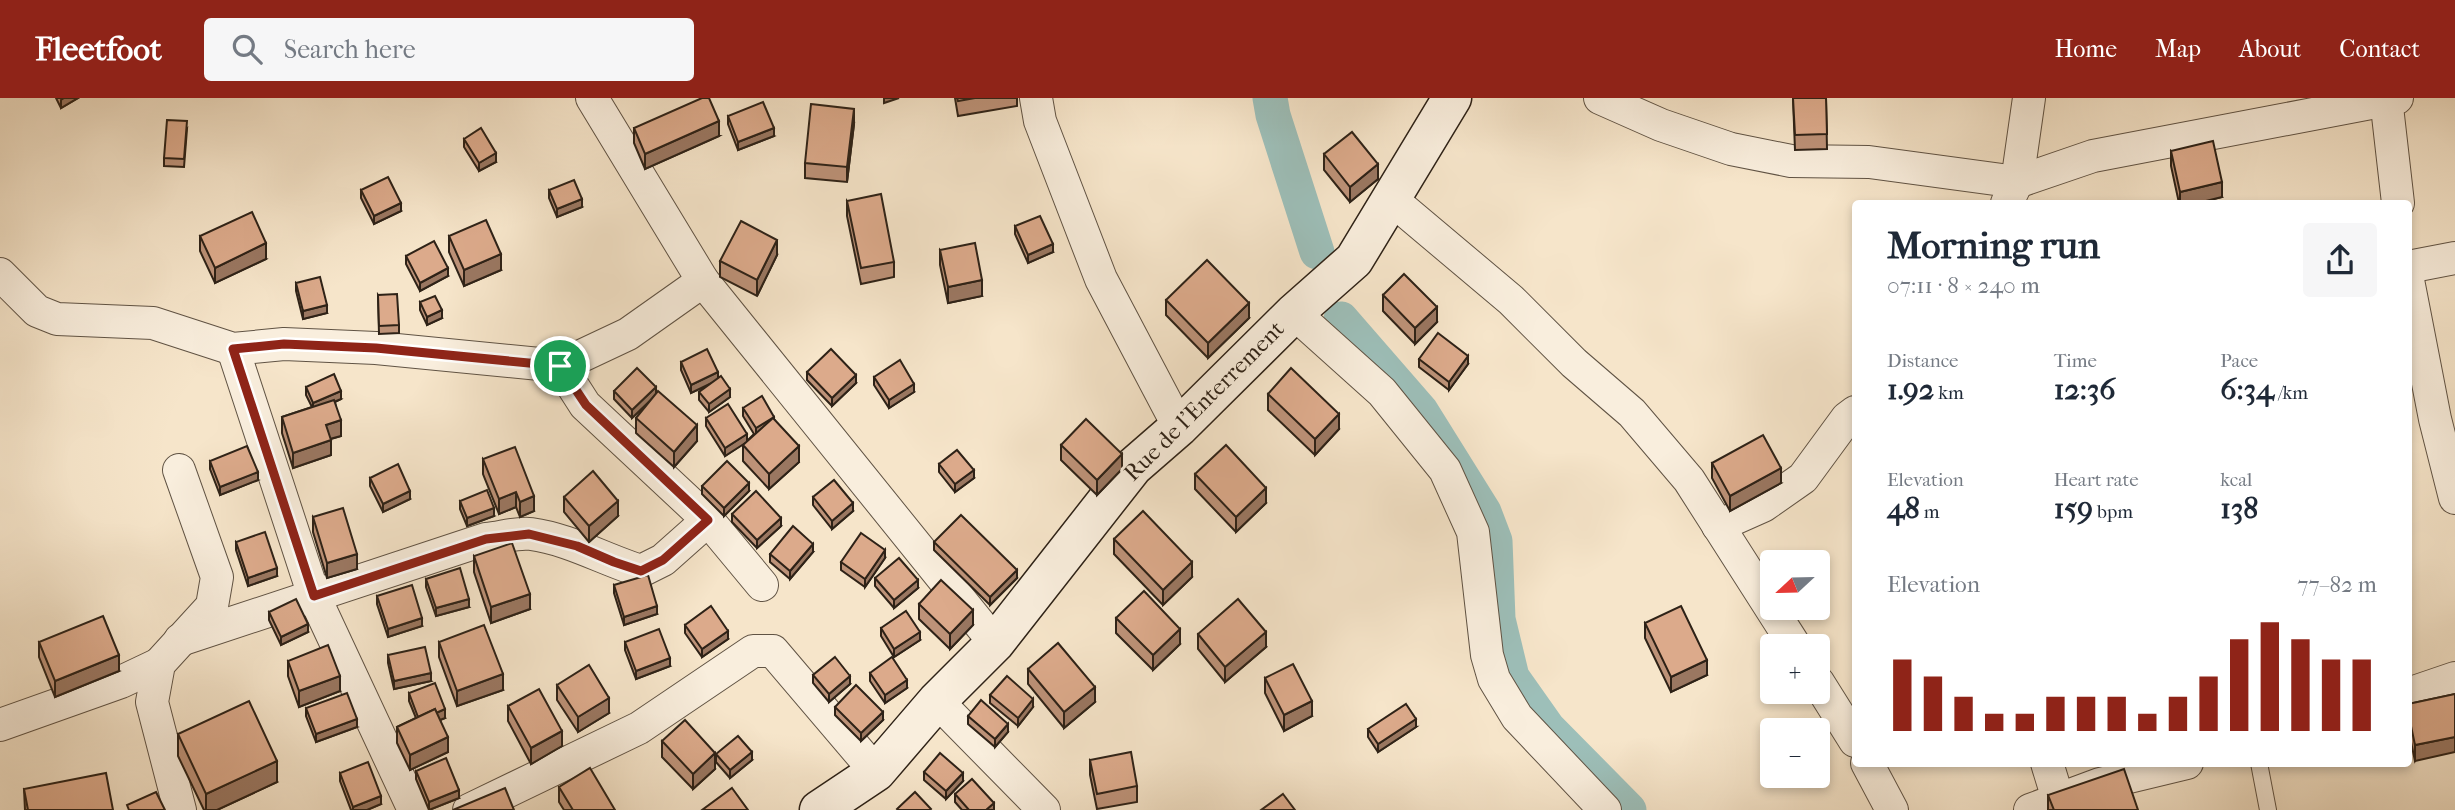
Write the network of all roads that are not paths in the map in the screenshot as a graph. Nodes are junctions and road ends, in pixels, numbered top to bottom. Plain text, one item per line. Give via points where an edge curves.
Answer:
1 (592, 98) edge
2 (1036, 98) edge
3 (1452, 98) edge
4 (1600, 98) edge
5 (2029, 98) edge
6 (2390, 99) edge
7 (2012, 192) edge
8 (1391, 200) junction
9 (2398, 200) edge
10 (2455, 258) edge
11 (2412, 266) edge
12 (0, 274) edge
13 (703, 281) junction
14 (2412, 301) edge
15 (1294, 313) junction
16 (233, 349) junction
17 (560, 366) junction
18 (1852, 414) edge
19 (1179, 427) junction
20 (179, 470) dead end
21 (2455, 498) edge
22 (708, 520) junction
23 (1718, 526) junction
24 (762, 585) dead end
25 (314, 596) junction
26 (1787, 634) edge
27 (180, 640) junction
28 (995, 643) junction
29 (159, 663) junction
30 (2455, 678) edge
31 (2412, 693) edge
32 (937, 701) junction
33 (1830, 701) edge
34 (0, 725) edge
35 (1852, 736) edge
36 (1869, 767) edge
37 (2046, 767) edge
38 (2170, 767) edge
39 (2260, 767) edge
40 (876, 772) junction
41 (2039, 807) edge
42 (180, 810) edge
43 (414, 810) edge
44 (469, 810) edge
45 (819, 810) edge
46 (1044, 810) edge
47 (1605, 810) edge
48 (1892, 810) edge
49 (2267, 810) edge

1 - 13 street
2 - 19 street via 1040,121 1101,279
3 - 8 street, Rue de l'Enterrement
4 - 7 street via 1661,125 1743,151 1791,160 1869,162
5 - 7 street
6 - 7 street via 2093,156
6 - 9 street
8 - 15 street, Rue de l'Enterrement via 1354,260
8 - 23 street via 1511,300 1632,413 1689,480
10 - 11 street
12 - 16 street via 37,311 57,319 153,323
13 - 17 street via 628,334
13 - 28 street
14 - 21 street
15 - 19 street, Rue de l'Enterrement
15 - 47 street via 1382,392 1445,470 1473,532 1494,678 1517,717
16 - 17 street via 284,344 376,348
16 - 25 street
17 - 22 street via 586,405
18 - 23 street via 1803,478 1763,506
19 - 28 street, Rue de l'Enterrement via 1133,467
20 - 27 street via 218,577 212,606
22 - 24 street
22 - 25 street via 663,560 641,571 577,546 529,534 486,539
23 - 26 street
25 - 27 street
25 - 43 street
27 - 29 street
28 - 32 street, Rue de l'Enterrement
29 - 34 street via 121,682
29 - 42 street via 152,702
30 - 31 street
32 - 40 street, Rue de l'Enterrement
32 - 46 street
33 - 35 street
36 - 48 street
37 - 41 street
38 - 41 street via 2100,784
39 - 49 lane
40 - 44 street via 773,651 753,651 639,728
40 - 45 street, Rue de l'Enterrement

